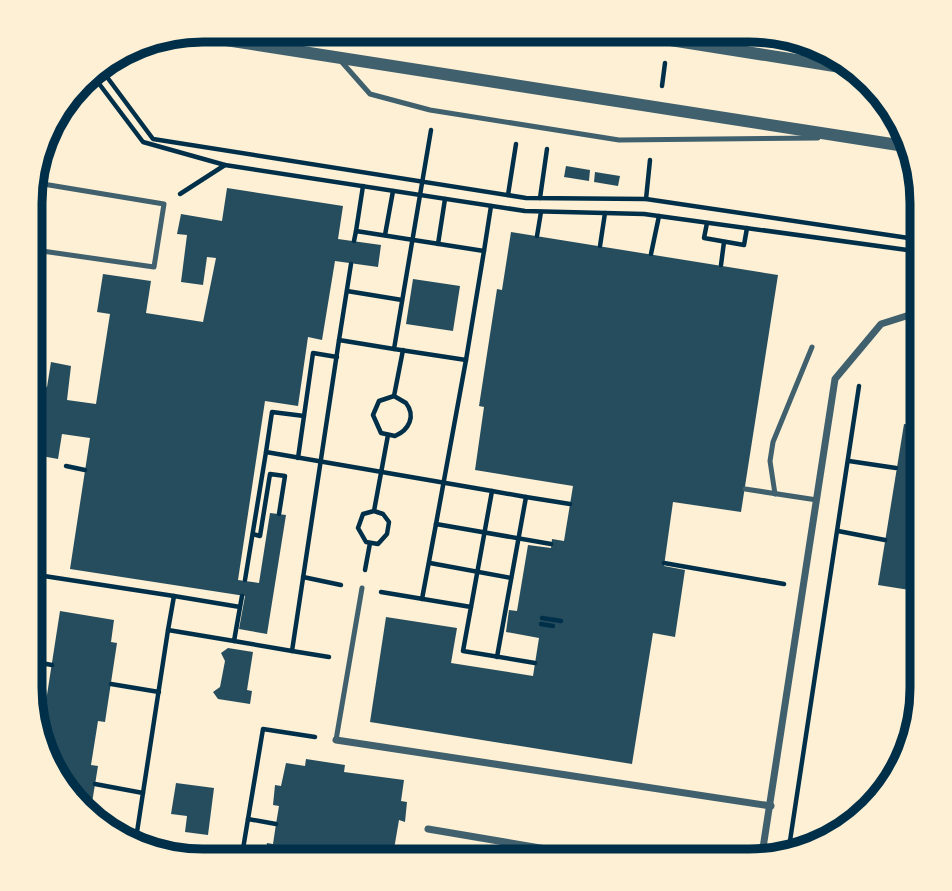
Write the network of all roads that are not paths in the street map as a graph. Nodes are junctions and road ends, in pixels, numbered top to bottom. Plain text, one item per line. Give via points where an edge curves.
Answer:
1 (238, 42) edge
2 (684, 42) edge
3 (338, 58) junction
4 (830, 65) edge
5 (851, 138) junction
6 (899, 145) edge
7 (44, 177) edge
8 (43, 184) joint
9 (42, 251) edge
10 (910, 315) edge
11 (812, 346) dead end
12 (745, 489) dead end
13 (775, 494) junction
14 (817, 500) junction
15 (362, 589) road end
16 (336, 740) joint
17 (771, 806) junction
18 (428, 829) dead end
19 (546, 849) edge
20 (763, 849) edge

1 - 3 street
2 - 4 street
3 - 5 street
3 - 5 lane via 370,94 430,110 619,140
5 - 6 street
7 - 8 street
8 - 9 lane via 164,204 154,267
10 - 14 street via 881,324 835,379
11 - 13 lane via 773,442 770,461
12 - 13 lane
13 - 14 lane
14 - 17 street
15 - 16 lane
16 - 17 street
17 - 20 street
18 - 19 street

